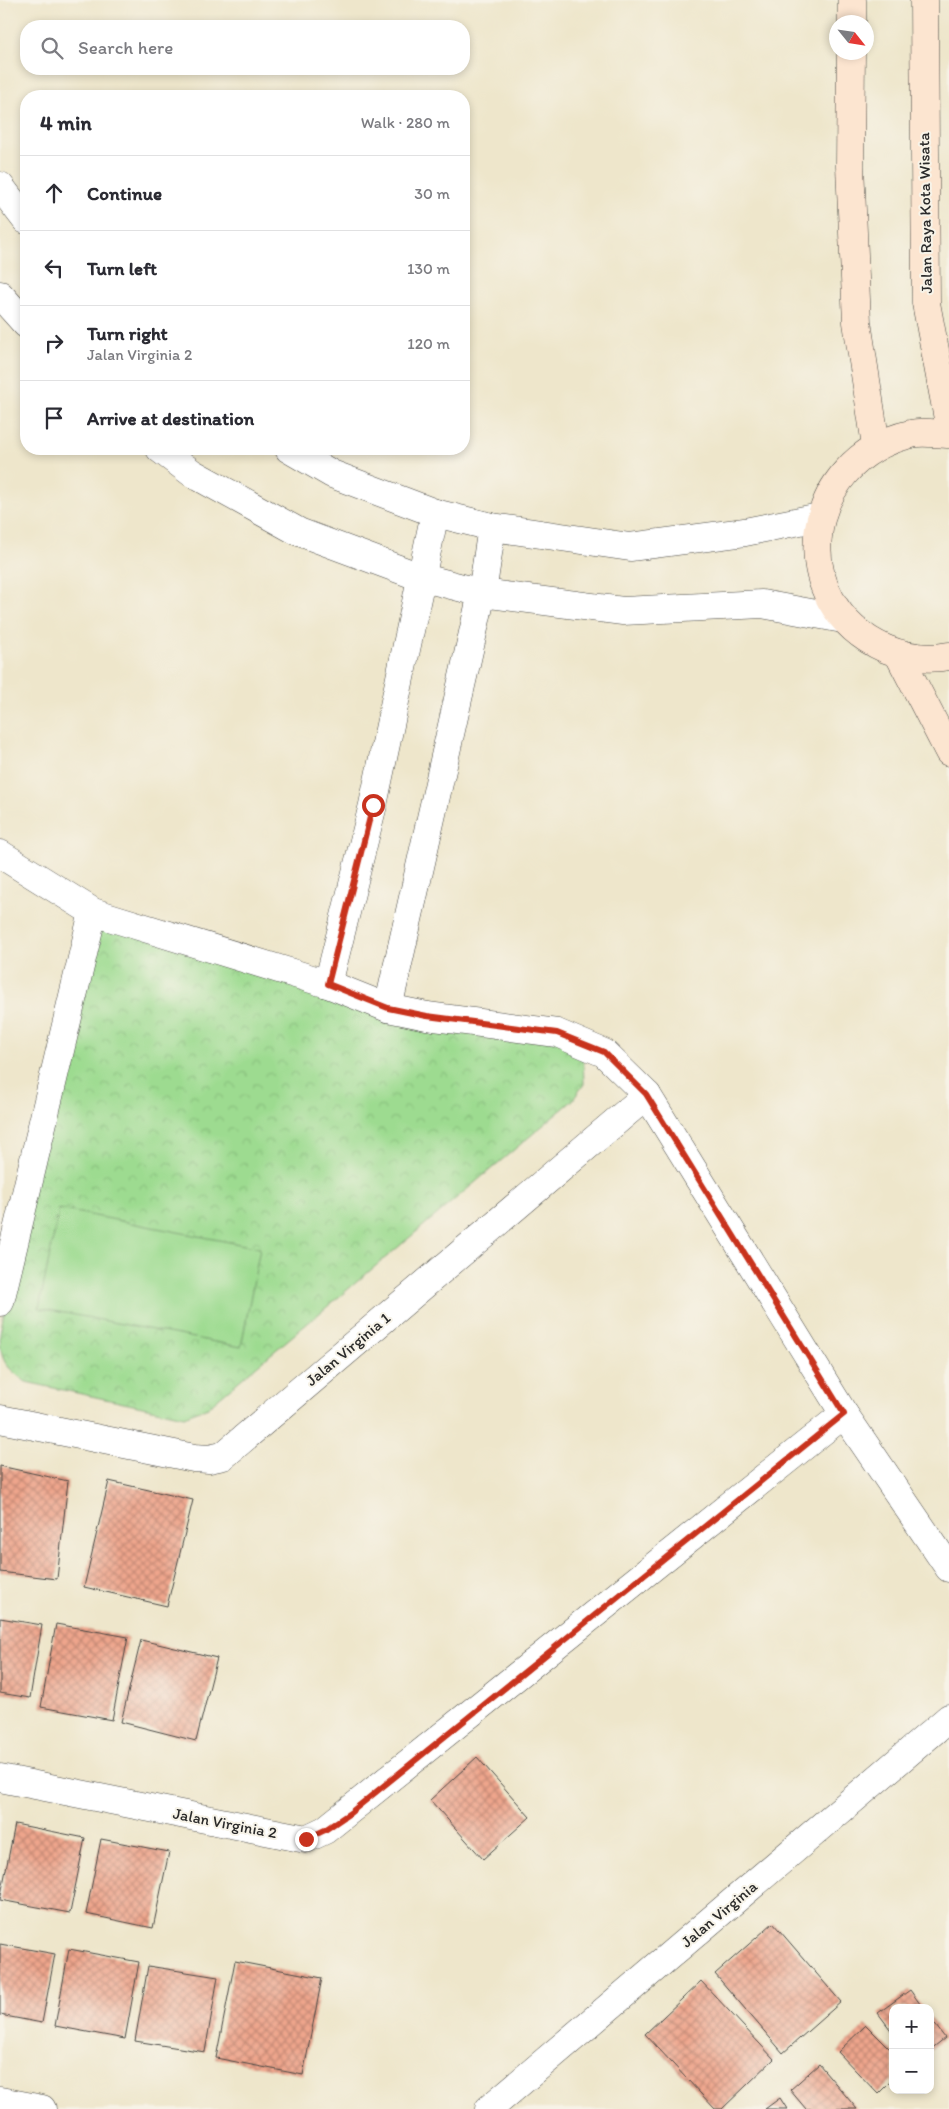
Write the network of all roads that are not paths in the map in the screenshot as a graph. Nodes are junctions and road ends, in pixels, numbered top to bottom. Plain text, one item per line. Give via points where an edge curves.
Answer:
1 (852, 0) edge
2 (924, 0) edge
3 (852, 15) edge
4 (851, 60) edge
5 (0, 186) edge
6 (20, 212) edge
7 (0, 295) edge
8 (20, 317) edge
9 (949, 424) edge
10 (949, 434) edge
11 (876, 445) junction
12 (168, 455) edge
13 (299, 455) edge
14 (435, 513) junction
15 (820, 517) junction
16 (492, 527) junction
17 (420, 577) junction
18 (482, 592) junction
19 (843, 619) junction
20 (899, 654) junction
21 (949, 656) edge
22 (949, 752) edge
23 (0, 854) edge
24 (93, 912) junction
25 (328, 984) junction
26 (388, 1008) junction
27 (646, 1094) junction
28 (0, 1302) edge
29 (844, 1414) junction
30 (0, 1419) edge
31 (949, 1568) edge
32 (949, 1718) edge
33 (0, 1778) edge
34 (0, 2101) edge
35 (42, 2109) edge
36 (489, 2109) edge

1 - 3 street
2 - 9 street, Jalan Raya Kota Wisata via 926,303
4 - 11 street via 850,166 857,322
5 - 6 street
7 - 8 street
10 - 11 street via 912,434
11 - 15 street via 851,464 832,489
12 - 17 street via 192,473 299,532
13 - 14 street via 332,474
14 - 16 street
14 - 17 street
15 - 16 street via 745,532 630,547
15 - 19 street via 817,553 824,588
16 - 18 street
17 - 18 street
17 - 25 street via 373,805
18 - 19 street via 623,611 762,604
18 - 26 street
19 - 20 street via 868,641
20 - 21 street via 934,659
20 - 22 street
23 - 24 street
24 - 25 street
24 - 28 street
25 - 26 street
26 - 27 street via 557,1033 604,1052
27 - 29 street
27 - 30 street, Jalan Virginia 1 via 222,1456 194,1458
29 - 31 street
29 - 33 street, Jalan Virginia 2 via 325,1830 306,1839
32 - 36 street, Jalan Virginia
34 - 35 street

